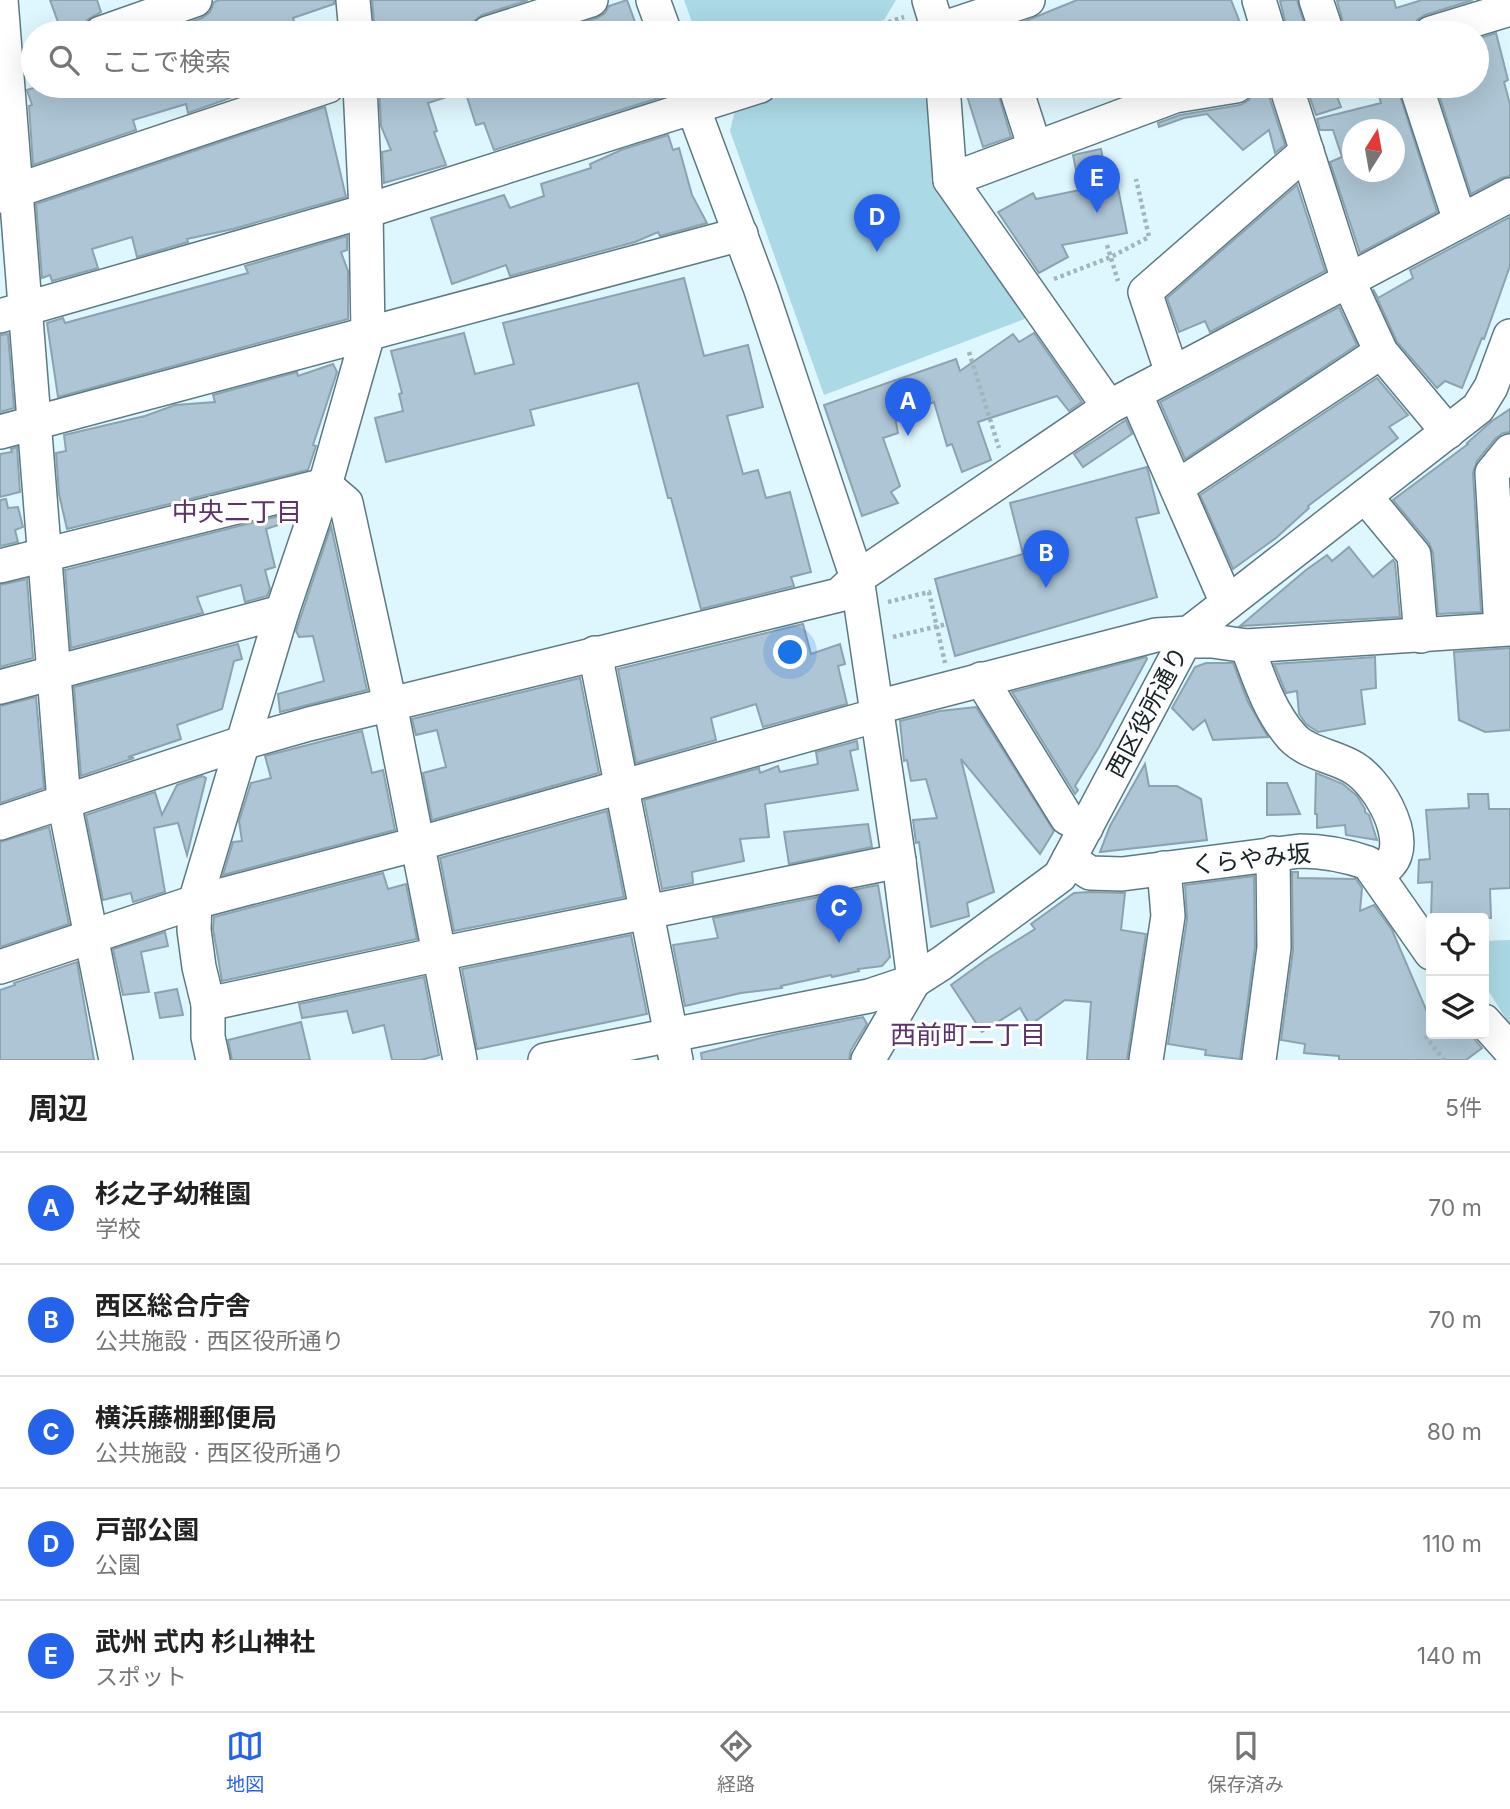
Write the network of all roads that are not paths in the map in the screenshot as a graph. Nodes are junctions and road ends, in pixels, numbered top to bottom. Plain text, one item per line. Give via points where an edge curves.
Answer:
1 (1, 0) edge
2 (195, 0) edge
3 (354, 0) edge
4 (591, 0) edge
5 (653, 0) edge
6 (1028, 0) edge
7 (1259, 0) edge
8 (1316, 0) edge
9 (1510, 9) edge
10 (135, 21) edge
11 (355, 21) edge
12 (525, 21) edge
13 (661, 21) edge
14 (997, 21) edge
15 (1265, 21) edge
16 (1323, 21) edge
17 (1470, 21) edge
18 (13, 64) edge
19 (292, 98) edge
20 (361, 98) edge
21 (683, 98) edge
22 (690, 98) edge
23 (944, 98) edge
24 (1018, 98) edge
25 (1170, 98) edge
26 (1290, 98) edge
27 (1420, 98) edge
28 (1035, 148) junction
29 (1307, 151) junction
30 (950, 180) junction
31 (8, 193) edge
32 (1510, 195) edge
33 (366, 211) junction
34 (1460, 221) junction
35 (741, 234) junction
36 (1348, 280) junction
37 (13, 312) edge
38 (368, 334) junction
39 (1510, 336) edge
40 (1381, 352) junction
41 (1172, 373) junction
42 (1122, 400) junction
43 (35, 423) junction
44 (0, 432) edge
45 (1448, 432) junction
46 (1510, 451) edge
47 (326, 485) junction
48 (1177, 487) junction
49 (1365, 496) junction
50 (45, 554) junction
51 (0, 566) edge
52 (857, 578) junction
53 (1227, 603) junction
54 (282, 612) junction
55 (1505, 629) edge
56 (1420, 636) junction
57 (1187, 637) junction
58 (1247, 646) junction
59 (595, 653) junction
60 (54, 673) junction
61 (966, 683) junction
62 (0, 687) edge
63 (390, 704) junction
64 (878, 711) junction
65 (242, 743) junction
66 (621, 786) junction
67 (64, 802) junction
68 (0, 823) edge
69 (1086, 828) junction
70 (417, 844) junction
71 (1273, 853) junction
72 (1069, 859) junction
73 (899, 860) junction
74 (1164, 868) junction
75 (1377, 875) junction
76 (195, 902) junction
77 (647, 913) junction
78 (91, 936) junction
79 (1426, 946) edge
80 (439, 954) junction
81 (0, 967) edge
82 (914, 981) junction
83 (208, 1004) junction
84 (1489, 1029) edge
85 (673, 1048) edge
86 (1504, 1052) edge
87 (116, 1060) edge
88 (214, 1060) edge
89 (460, 1060) edge
90 (545, 1060) edge
91 (868, 1060) edge
92 (1146, 1060) edge
93 (1259, 1060) edge

1 - 18 street
2 - 10 street
3 - 11 street
4 - 12 street
5 - 13 street
6 - 14 street
7 - 15 street
8 - 16 street
9 - 17 street
18 - 31 street
19 - 31 street
20 - 33 street
21 - 33 street
22 - 35 street
23 - 30 street
24 - 28 street
25 - 28 street
26 - 29 street
27 - 34 street
28 - 30 street
29 - 36 street
29 - 41 street via 1145,292
30 - 42 street via 1028,290
31 - 37 street
32 - 34 street
33 - 37 street
33 - 38 street
34 - 36 street
35 - 38 street
35 - 52 street
36 - 40 street
36 - 41 street
37 - 43 street
38 - 43 street
38 - 47 street
39 - 45 street, 西区役所通り via 1478,408
40 - 45 street
40 - 48 street
41 - 42 street
42 - 48 street
42 - 52 street
43 - 44 street
43 - 50 street
45 - 49 street, 西区役所通り
46 - 55 street via 1492,473
47 - 50 street
47 - 54 street
47 - 63 street via 346,503
48 - 53 street
49 - 53 street, 西区役所通り
49 - 56 street via 1414,555
50 - 51 street
50 - 60 street
52 - 59 street via 839,594
52 - 64 street
53 - 57 street, 西区役所通り
54 - 60 street
54 - 65 street
55 - 56 street
56 - 58 street
57 - 58 street
57 - 61 street via 1156,635
57 - 69 street, 西区役所通り
58 - 75 street via 1269,702 1294,740 1355,768 1368,778 1389,810 1395,854
59 - 63 street
59 - 66 street
60 - 62 street
60 - 67 street
61 - 64 street
61 - 69 street via 1067,818
63 - 65 street
63 - 70 street
64 - 66 street
64 - 73 street
65 - 67 street
65 - 76 street
66 - 70 street
66 - 77 street
67 - 68 street
67 - 78 street
69 - 72 street, 西区役所通り
70 - 76 street
70 - 80 street
71 - 74 street, くらやみ坂
71 - 75 street, くらやみ坂 via 1335,854 1368,863
71 - 93 street via 1275,948
72 - 74 street, くらやみ坂 via 1090,873
72 - 82 street, 西区役所通り via 1060,876
73 - 77 street
73 - 82 street
74 - 92 street via 1168,916
75 - 79 street, くらやみ坂
76 - 78 street
76 - 83 street via 198,967
77 - 80 street
77 - 85 street
78 - 81 street
78 - 87 street
80 - 83 street
80 - 89 street
82 - 85 street
82 - 91 street
83 - 88 street via 208,1038
84 - 86 street
85 - 90 street

